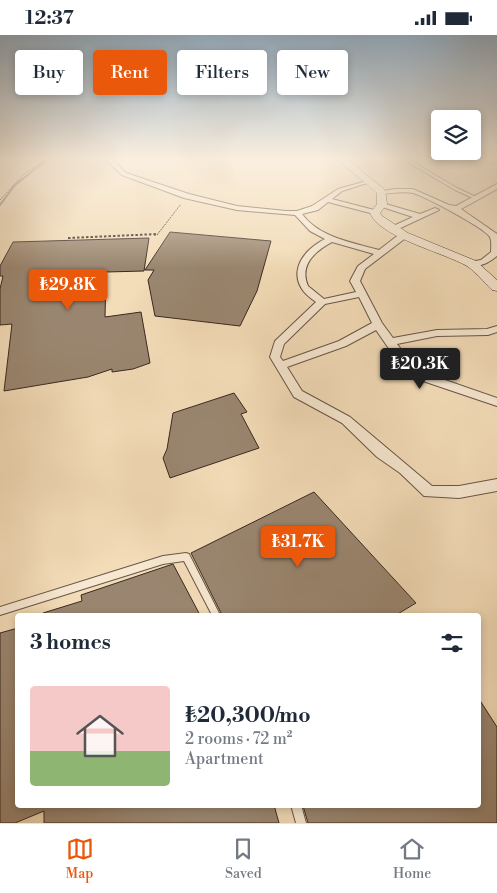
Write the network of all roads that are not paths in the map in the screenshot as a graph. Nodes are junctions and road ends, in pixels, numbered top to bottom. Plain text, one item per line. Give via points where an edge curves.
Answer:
1 (183, 195) edge
2 (334, 195) edge
3 (381, 195) edge
4 (423, 195) edge
5 (469, 195) edge
6 (479, 195) edge
7 (474, 197) junction
8 (327, 200) junction
9 (378, 208) junction
10 (454, 208) junction
11 (435, 210) dead end
12 (297, 213) junction
13 (420, 217) junction
14 (394, 229) junction
15 (404, 235) junction
16 (334, 238) junction
17 (379, 253) junction
18 (472, 264) junction
19 (497, 287) edge
20 (361, 294) junction
21 (322, 302) junction
22 (377, 324) junction
23 (497, 329) edge
24 (391, 342) junction
25 (280, 366) junction
26 (497, 401) edge
27 (497, 485) edge
28 (0, 611) edge
29 (215, 613) edge
30 (297, 808) edge
31 (302, 823) edge

1 - 12 street via 237,208
2 - 8 street
3 - 9 street
4 - 10 street
5 - 7 lane
6 - 7 street
7 - 10 street
8 - 9 street
8 - 12 street via 315,208
9 - 13 street
9 - 14 street via 377,218
10 - 18 street via 494,234 495,253 484,262
11 - 13 street
12 - 16 street via 304,225
13 - 14 street
14 - 15 street
15 - 17 street
15 - 18 street
16 - 17 street
16 - 21 street via 308,255 300,279 304,289
17 - 20 street via 361,268 355,281
18 - 19 street
20 - 21 street
20 - 22 street
21 - 25 street via 279,343 275,357
22 - 24 street
22 - 25 street via 341,345
23 - 24 street via 437,333
24 - 26 street via 418,375
25 - 27 street via 298,394 346,420 429,492 460,492
28 - 29 lane via 163,560 186,557
30 - 31 lane

